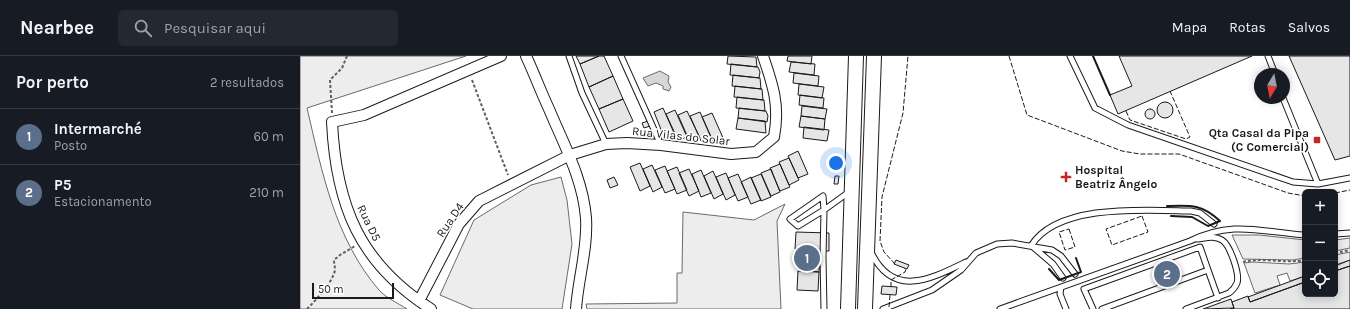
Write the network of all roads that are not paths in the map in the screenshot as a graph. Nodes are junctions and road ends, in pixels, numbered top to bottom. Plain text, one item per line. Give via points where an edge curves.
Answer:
1 (501, 56) edge
2 (526, 56) edge
3 (568, 56) edge
4 (621, 56) edge
5 (763, 56) edge
6 (856, 56) edge
7 (874, 56) edge
8 (1070, 56) edge
9 (1268, 56) edge
10 (1273, 68) edge
11 (1285, 104) edge
12 (606, 144) junction
13 (661, 145) junction
14 (570, 155) junction
15 (1350, 178) edge
16 (1318, 184) junction
17 (852, 190) junction
18 (824, 210) junction
19 (1214, 224) dead end
20 (1350, 233) edge
21 (1338, 234) edge
22 (1302, 235) edge
23 (1190, 241) junction
24 (868, 244) junction
25 (1031, 246) junction
26 (968, 260) junction
27 (1208, 270) junction
28 (1075, 274) dead end
29 (1063, 278) dead end
30 (1060, 287) junction
31 (1218, 298) junction
32 (419, 302) junction
33 (431, 309) edge
34 (576, 309) edge
35 (824, 309) edge
36 (848, 309) edge
37 (865, 309) edge
38 (883, 309) edge
39 (1002, 309) edge
40 (1066, 309) edge
41 (1093, 309) edge
42 (1102, 309) edge
43 (1186, 309) edge

1 - 32 street, Rua D5 via 364,115 332,122 338,183 362,242 375,261 403,290
2 - 14 street
3 - 12 lane
4 - 13 lane
5 - 13 street, Rua Vilas do Solar via 772,82 778,117 774,137 756,152 732,154
6 - 17 main road
7 - 24 main road
8 - 16 lane via 1095,108 1122,122 1293,182
9 - 10 lane
11 - 16 lane
12 - 13 street, Rua Vilas do Solar
12 - 14 street, Rua Vilas do Solar
14 - 32 street, Rua D4 via 479,201 459,224
14 - 34 street via 581,186 586,219
15 - 16 lane
17 - 18 lane
17 - 36 main road
18 - 18 lane via 798,226 790,219 823,196
18 - 35 lane
19 - 25 lane via 1204,215 1191,211 1096,212 1060,222 1037,236
20 - 21 lane
22 - 23 lane via 1246,228 1223,229
23 - 30 lane
23 - 31 lane via 1210,237 1221,240 1228,248 1238,278 1237,284 1229,293
24 - 26 lane via 875,261 898,280 911,282 934,278
24 - 37 main road
25 - 26 lane via 1012,242 997,244 983,249
25 - 28 lane via 1052,250 1061,256
25 - 29 lane via 1053,264
26 - 38 lane via 961,270 932,290
27 - 31 lane
27 - 41 lane via 1200,247 1084,289
27 - 42 lane
30 - 39 lane
30 - 40 lane
31 - 43 lane
32 - 33 street, Rua D5

